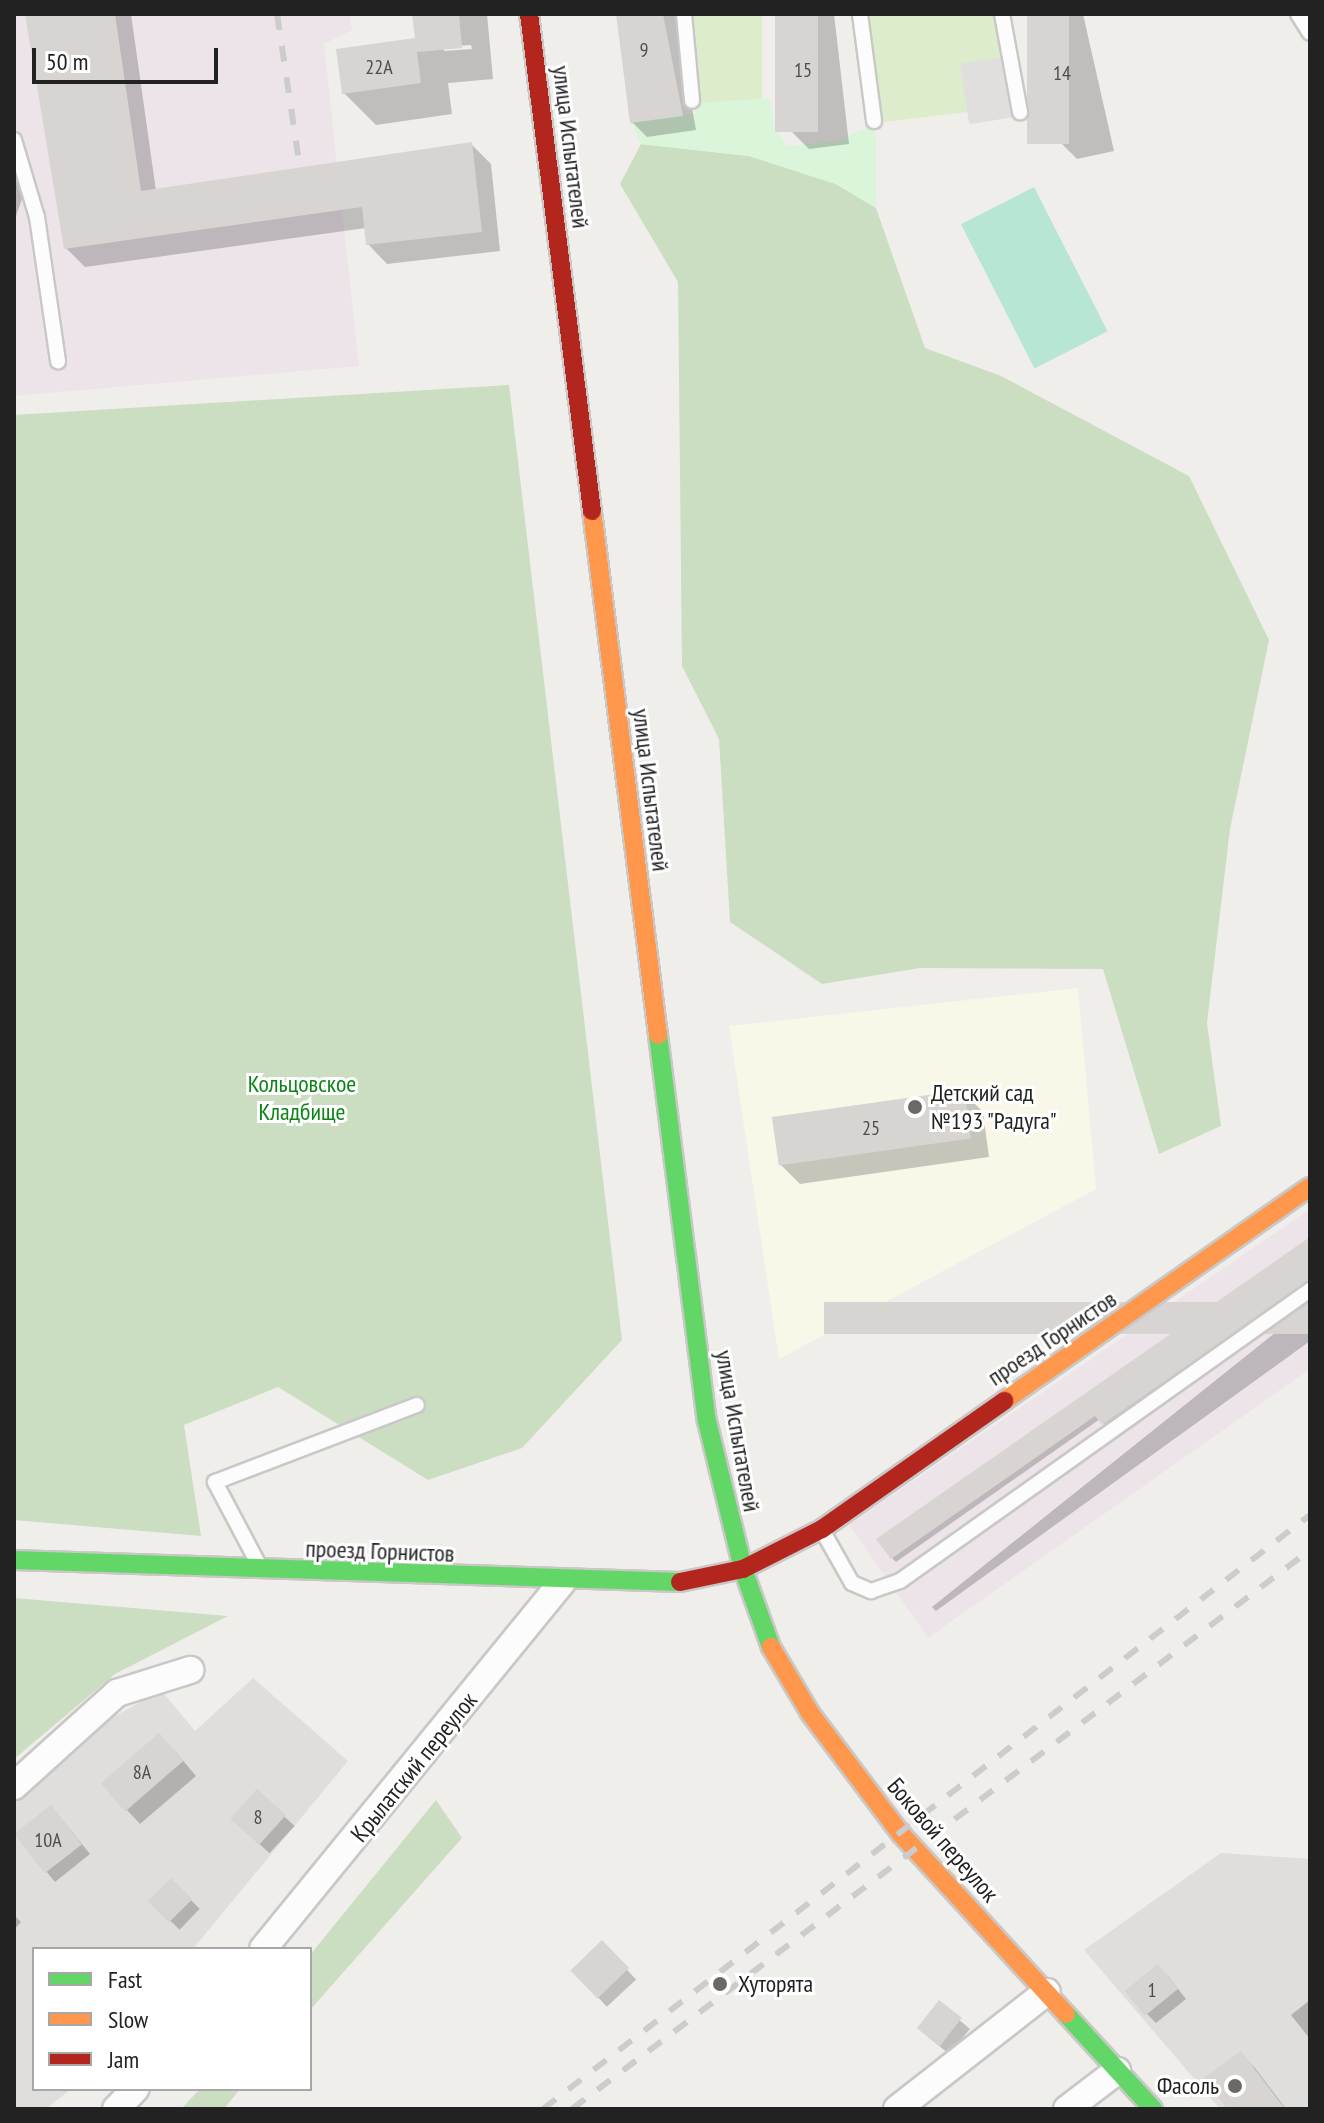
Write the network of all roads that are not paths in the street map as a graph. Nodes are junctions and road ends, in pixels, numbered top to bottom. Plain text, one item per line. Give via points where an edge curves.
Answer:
1 (529, 14) edge
2 (684, 14) edge
3 (860, 14) edge
4 (1002, 14) edge
5 (1298, 14) edge
6 (1310, 33) edge
7 (692, 101) dead end
8 (1020, 112) dead end
9 (874, 121) dead end
10 (14, 140) edge
11 (58, 361) dead end
12 (1310, 1187) edge
13 (1310, 1290) edge
14 (417, 1405) dead end
15 (822, 1529) junction
16 (14, 1560) edge
17 (743, 1569) junction
18 (262, 1570) junction
19 (562, 1582) junction
20 (190, 1670) dead end
21 (14, 1786) edge
22 (265, 1947) edge
23 (1047, 1992) junction
24 (1117, 2071) junction
25 (133, 2091) edge
26 (116, 2109) edge
27 (897, 2109) edge
28 (1067, 2109) edge
29 (1153, 2109) edge

1 - 17 main road, улица Испытателей via 707,1421
2 - 7 lane
3 - 9 lane
4 - 8 lane
5 - 6 lane
10 - 11 lane via 37,217
12 - 15 main road, проезд Горнистов
13 - 15 lane via 900,1581 871,1591 852,1583
14 - 18 lane via 215,1482
15 - 17 main road, проезд Горнистов
16 - 18 main road, проезд Горнистов
17 - 19 main road, проезд Горнистов via 682,1582
17 - 23 main road, Боковой переулок via 767,1639 810,1713 901,1834
18 - 19 main road, проезд Горнистов
19 - 22 street, Крылатский переулок
20 - 21 street via 117,1693
23 - 24 main road, Боковой переулок
23 - 27 street
24 - 28 street
24 - 29 main road, Боковой переулок
25 - 26 street

